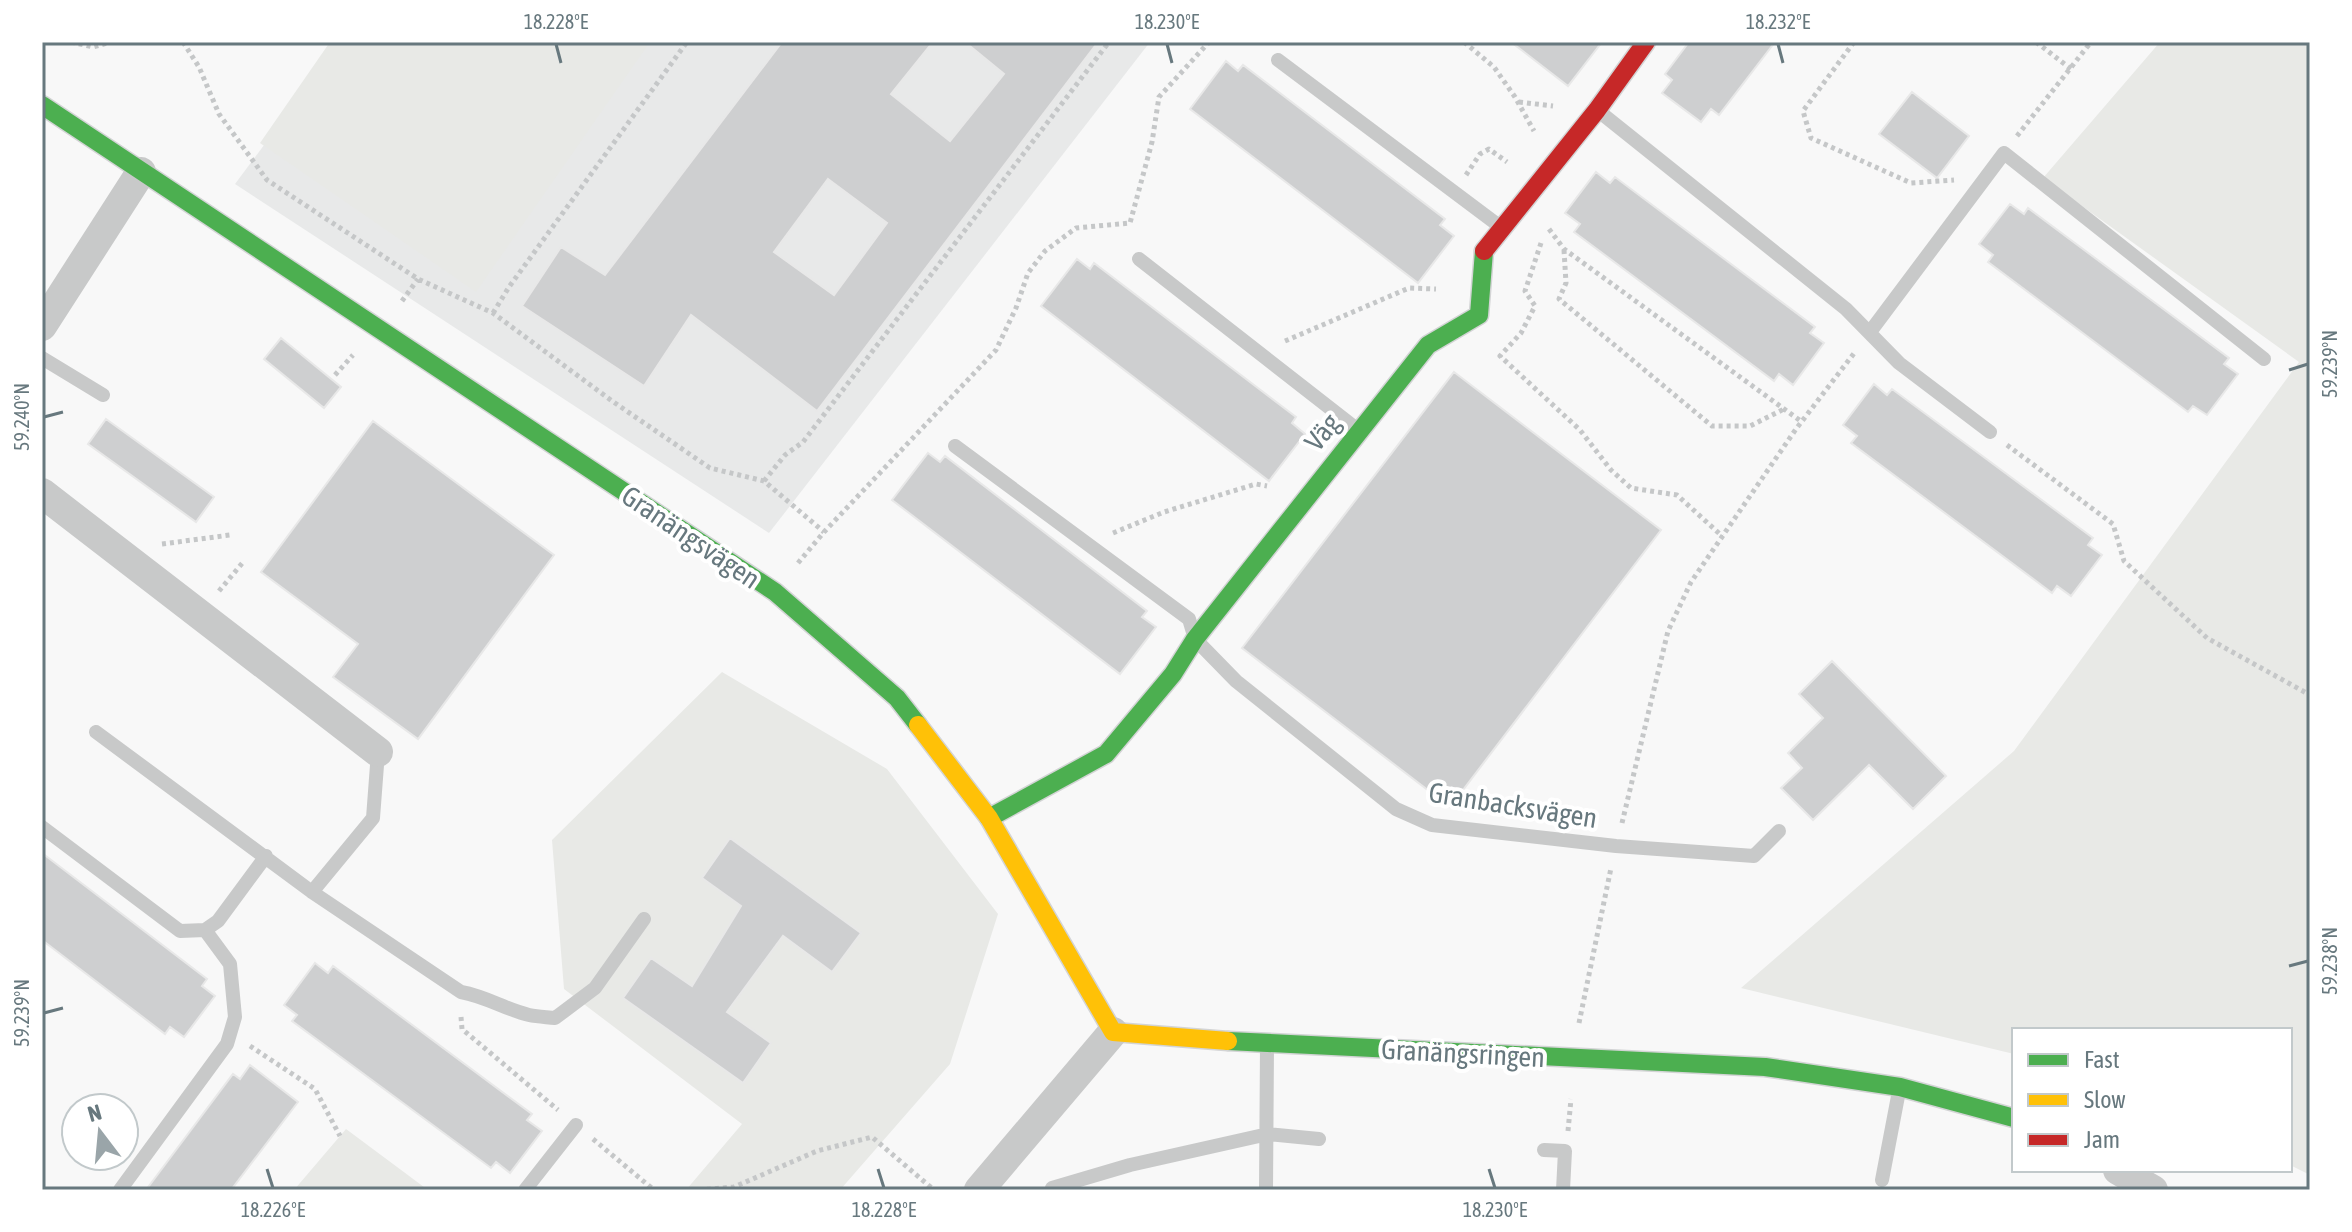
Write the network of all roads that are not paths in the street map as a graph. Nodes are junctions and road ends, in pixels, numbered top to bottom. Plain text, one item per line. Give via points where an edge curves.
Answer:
1 (1646, 42) edge
2 (1278, 60) dead end
3 (42, 105) edge
4 (1597, 110) junction
5 (141, 172) junction
6 (1501, 228) junction
7 (1139, 259) dead end
8 (42, 326) edge
9 (1870, 332) junction
10 (42, 358) edge
11 (2264, 359) dead end
12 (103, 395) dead end
13 (1358, 430) junction
14 (1990, 432) road end
15 (955, 446) dead end
16 (42, 493) edge
17 (1195, 639) junction
18 (96, 732) dead end
19 (378, 752) joint
20 (989, 818) junction
21 (42, 827) edge
22 (1779, 831) dead end
23 (266, 856) junction
24 (312, 892) junction
25 (644, 919) dead end
26 (205, 930) junction
27 (1113, 1032) junction
28 (1267, 1044) junction
29 (1900, 1087) junction
30 (2012, 1117) edge
31 (576, 1125) road end
32 (1268, 1134) junction
33 (1319, 1139) dead end
34 (1544, 1150) dead end
35 (2122, 1172) edge
36 (1882, 1180) dead end
37 (120, 1190) edge
38 (525, 1190) edge
39 (979, 1190) edge
40 (1053, 1190) edge
41 (1266, 1190) edge
42 (1563, 1190) edge
43 (2153, 1190) edge

1 - 4 street, Väg
2 - 6 lane
3 - 5 street, Granängsvägen
4 - 6 street, Väg
4 - 9 lane
5 - 8 street
5 - 20 street, Granängsvägen via 775,592 897,698
6 - 13 street, Väg via 1484,250 1479,315 1428,345
7 - 13 lane
9 - 11 lane via 2004,153
9 - 14 lane via 1899,363
10 - 12 lane
13 - 17 street, Väg
15 - 17 lane, Granbacksvägen via 1189,619
16 - 19 street
17 - 20 street, Väg via 1173,674 1106,754
17 - 22 lane, Granbacksvägen via 1236,681 1396,809 1432,825 1754,856
18 - 23 lane
19 - 24 lane via 373,818
20 - 27 street, Granängsvägen
21 - 26 lane via 180,931
23 - 24 lane
23 - 26 lane via 218,921
24 - 25 lane via 461,992 555,1018 595,988
26 - 37 lane via 230,964 235,1017 227,1044
27 - 28 street, Granängsringen
27 - 39 street
28 - 29 street, Granängsringen via 1765,1067
28 - 32 lane
29 - 30 street, Granängsringen
29 - 36 lane
31 - 38 lane
32 - 33 lane
32 - 40 lane via 1130,1165
32 - 41 lane
34 - 42 lane via 1565,1151
35 - 43 street

